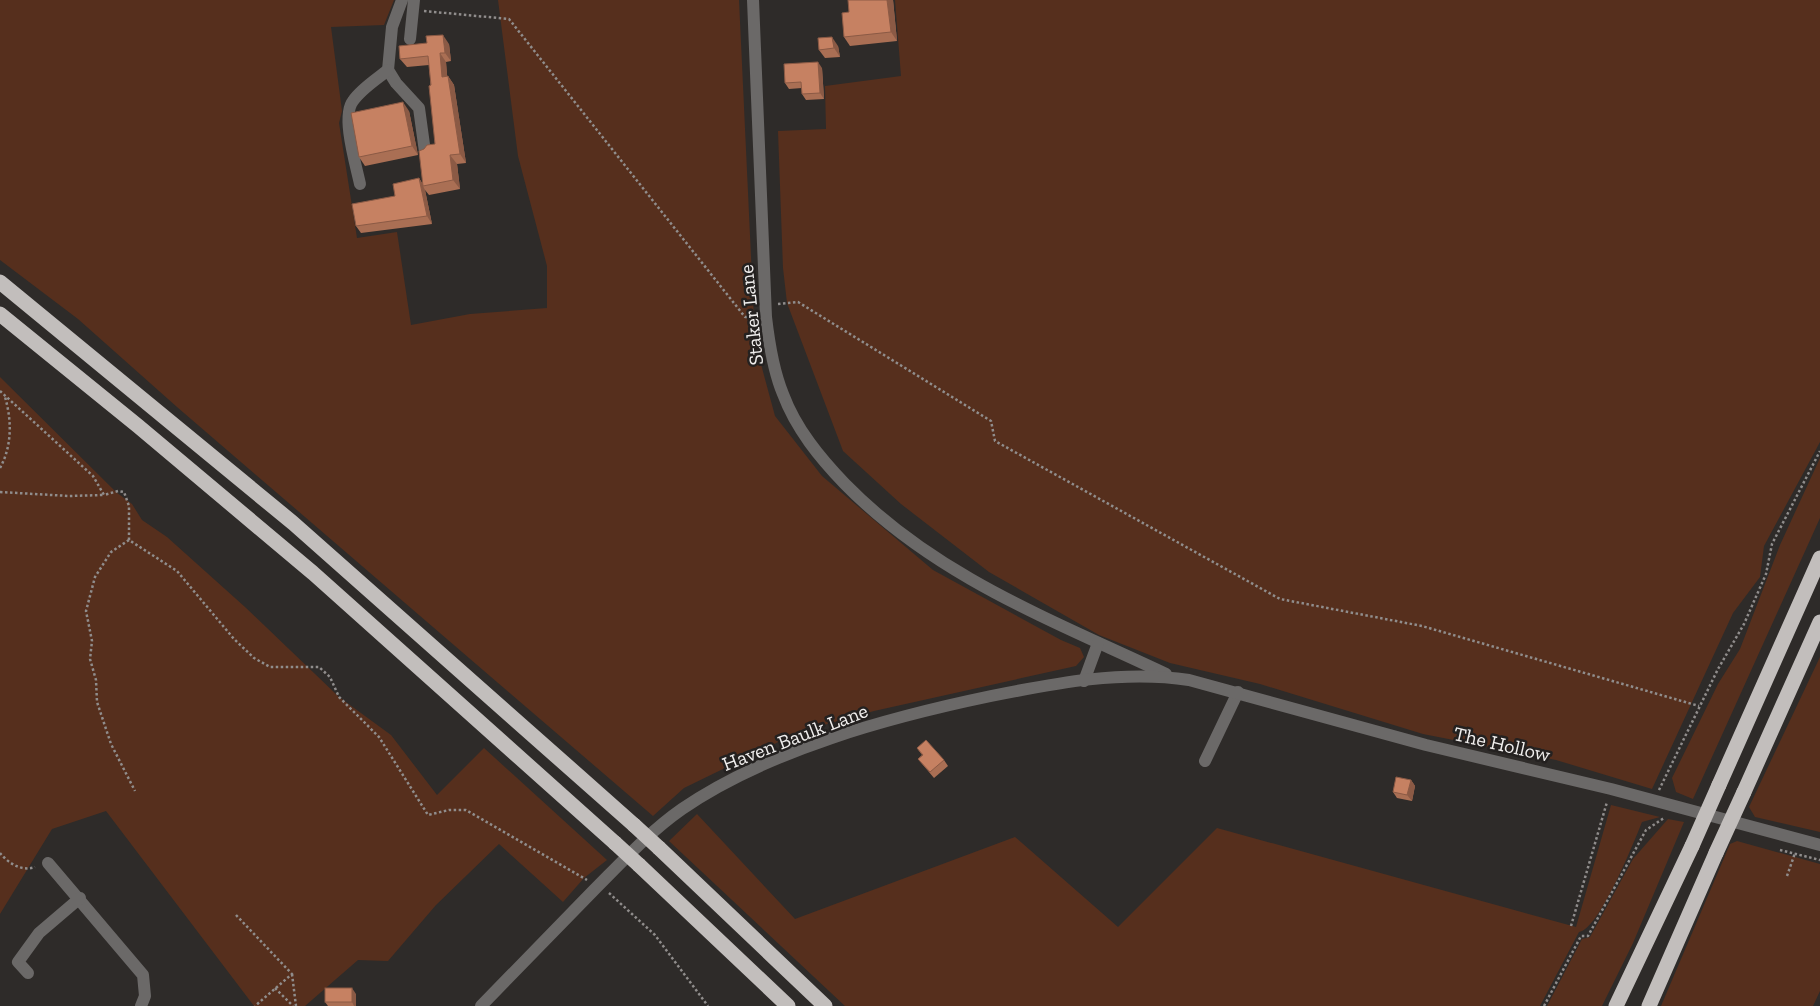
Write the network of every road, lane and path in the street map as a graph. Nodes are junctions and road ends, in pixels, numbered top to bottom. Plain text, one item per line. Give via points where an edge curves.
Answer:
1 (402, 0) edge
2 (753, 0) edge
3 (414, 4) edge
4 (410, 39) dead end
5 (388, 70) junction
6 (425, 152) edge
7 (360, 184) dead end
8 (0, 282) edge
9 (766, 311) junction
10 (0, 314) edge
11 (0, 391) edge
12 (5, 396) junction
13 (1820, 451) edge
14 (0, 468) edge
15 (0, 492) edge
16 (104, 495) junction
17 (129, 540) junction
18 (1820, 558) edge
19 (1820, 622) edge
20 (1098, 643) junction
21 (1175, 678) junction
22 (1084, 681) junction
23 (1238, 692) junction
24 (1699, 706) junction
25 (1205, 761) dead end
26 (1610, 789) junction
27 (136, 791) dead end
28 (1654, 801) junction
29 (1669, 806) junction
30 (1820, 845) edge
31 (0, 853) edge
32 (1820, 860) edge
33 (48, 863) joint
34 (1787, 876) dead end
35 (598, 886) junction
36 (80, 898) junction
37 (236, 915) dead end
38 (1572, 926) dead end
39 (28, 973) dead end
40 (292, 974) junction
41 (275, 988) junction
42 (142, 1006) edge
43 (255, 1006) edge
44 (294, 1006) edge
45 (481, 1006) edge
46 (708, 1006) edge
47 (788, 1006) edge
48 (825, 1006) edge
49 (1544, 1006) edge
50 (1616, 1006) edge
51 (1649, 1006) edge

1 - 5 street via 392,27
2 - 9 street, Staker Lane
3 - 4 street
3 - 9 path via 431,12 509,19 746,317
5 - 6 street via 419,108
5 - 7 street via 352,101 349,111 349,128
8 - 48 highway, bridge via 293,523 659,848
9 - 20 street, Staker Lane via 770,350 782,394 820,457 860,499 899,533 948,567 1011,603
9 - 24 path via 798,302 991,421 995,441 1280,599 1422,626
10 - 47 highway, bridge via 313,573 639,865
11 - 12 path
12 - 14 path via 11,424 5,459
12 - 16 path via 92,476
13 - 24 path via 1772,544 1766,574 1744,624
15 - 16 path
16 - 17 path via 124,492 129,506
17 - 27 path via 111,552 95,578 86,611 97,702 111,744
17 - 35 path via 177,571 254,658 270,667 320,667 330,677 340,697 379,738 428,815 466,810
18 - 50 highway, bridge via 1692,846
19 - 51 highway, bridge
20 - 21 street, Staker Lane
20 - 22 street
21 - 22 street, Haven Baulk Lane via 1130,676
21 - 23 street, The Hollow
22 - 35 street, Haven Baulk Lane via 1028,689 911,714 765,764 682,809
23 - 25 street
23 - 26 street, The Hollow via 1426,745
24 - 28 path
26 - 28 street, The Hollow
26 - 38 path
28 - 29 street, The Hollow
29 - 30 street, The Hollow
29 - 49 path via 1665,817 1646,830 1588,936 1580,936
31 - 33 path via 23,869
32 - 34 path via 1795,854
33 - 36 street
35 - 45 street, Haven Baulk Lane
35 - 46 path via 655,935
36 - 39 street via 39,932 18,962
36 - 42 street via 143,975 145,996
37 - 40 path
40 - 41 path
40 - 44 path
41 - 43 path
41 - 44 path

